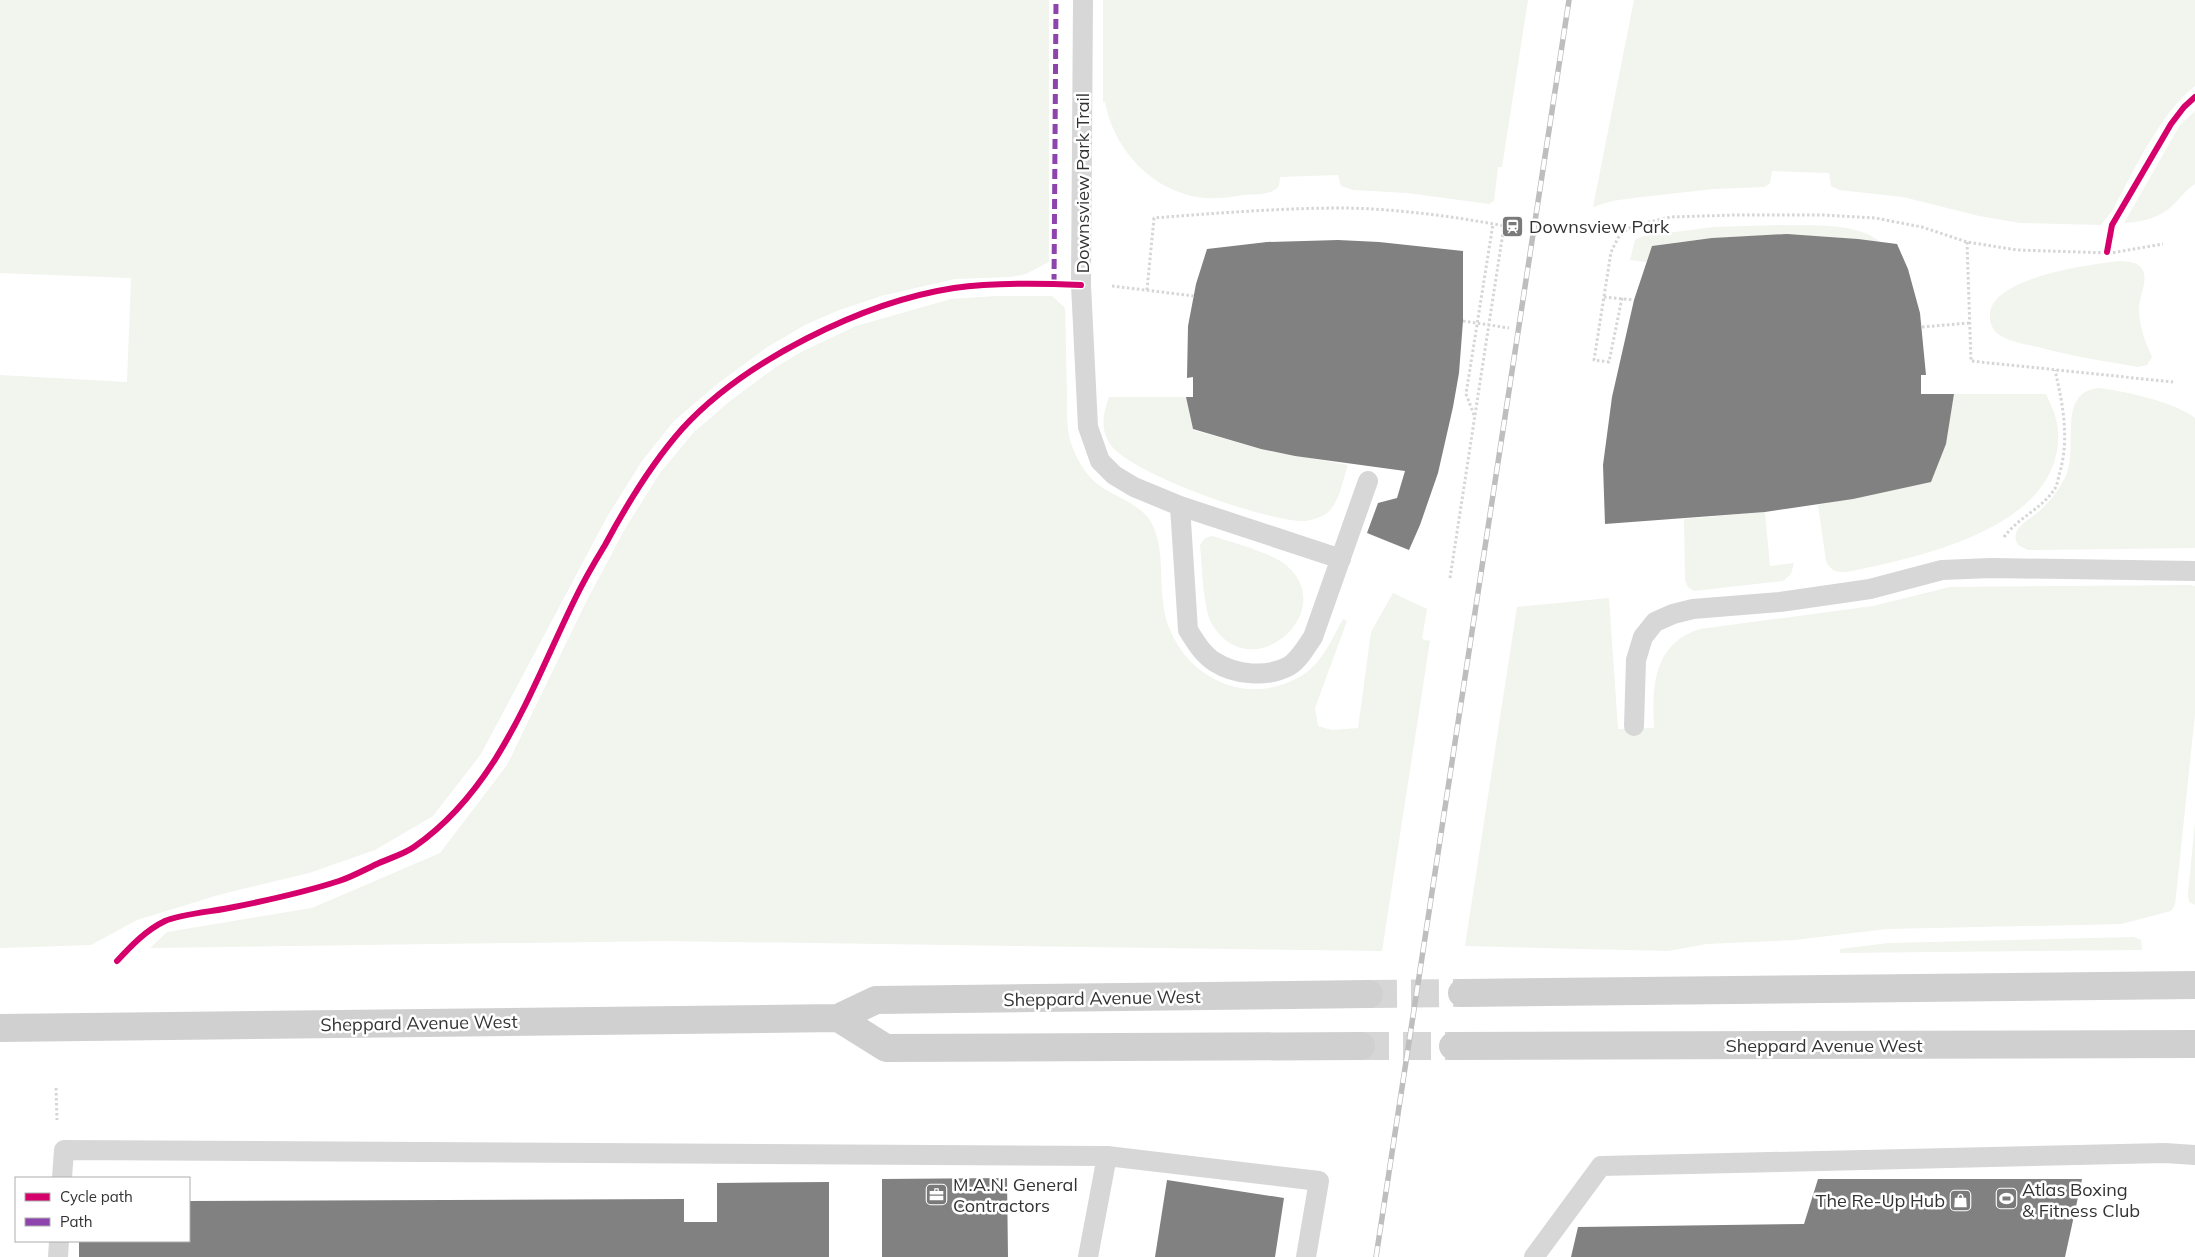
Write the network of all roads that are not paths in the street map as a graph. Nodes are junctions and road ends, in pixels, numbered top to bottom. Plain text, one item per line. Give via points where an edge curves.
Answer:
1 (1083, 0) edge
2 (1368, 481) dead end
3 (1180, 506) junction
4 (1341, 559) junction
5 (2195, 571) edge
6 (1634, 726) dead end
7 (2195, 985) edge
8 (1462, 993) tunnel mouth
9 (1369, 994) tunnel mouth
10 (838, 1018) junction
11 (0, 1028) edge
12 (2195, 1044) edge
13 (1361, 1046) tunnel mouth
14 (1453, 1046) tunnel mouth
15 (2195, 1155) edge
16 (1107, 1156) junction
17 (62, 1177) edge
18 (59, 1242) edge
19 (58, 1257) edge
20 (1088, 1257) edge
21 (1306, 1257) edge
22 (1534, 1257) edge

1 - 3 lane, Downsview Park Trail via 1081,285 1088,427 1100,461 1114,475
2 - 4 lane
3 - 4 lane, Downsview Park Trail
3 - 4 lane via 1188,630 1214,662 1234,671 1252,674 1272,672 1289,666 1302,653 1313,637
5 - 6 lane via 1942,570 1870,589 1789,601 1693,609 1655,622 1642,638 1636,660
7 - 8 main road
9 - 10 main road, Sheppard Avenue West via 876,1000
10 - 11 main road, Sheppard Avenue West
10 - 13 main road via 886,1048
12 - 14 main road, Sheppard Avenue West
15 - 22 lane via 2155,1153 1602,1166
16 - 17 lane via 64,1150
16 - 20 lane
16 - 21 lane via 1319,1181
18 - 19 lane

